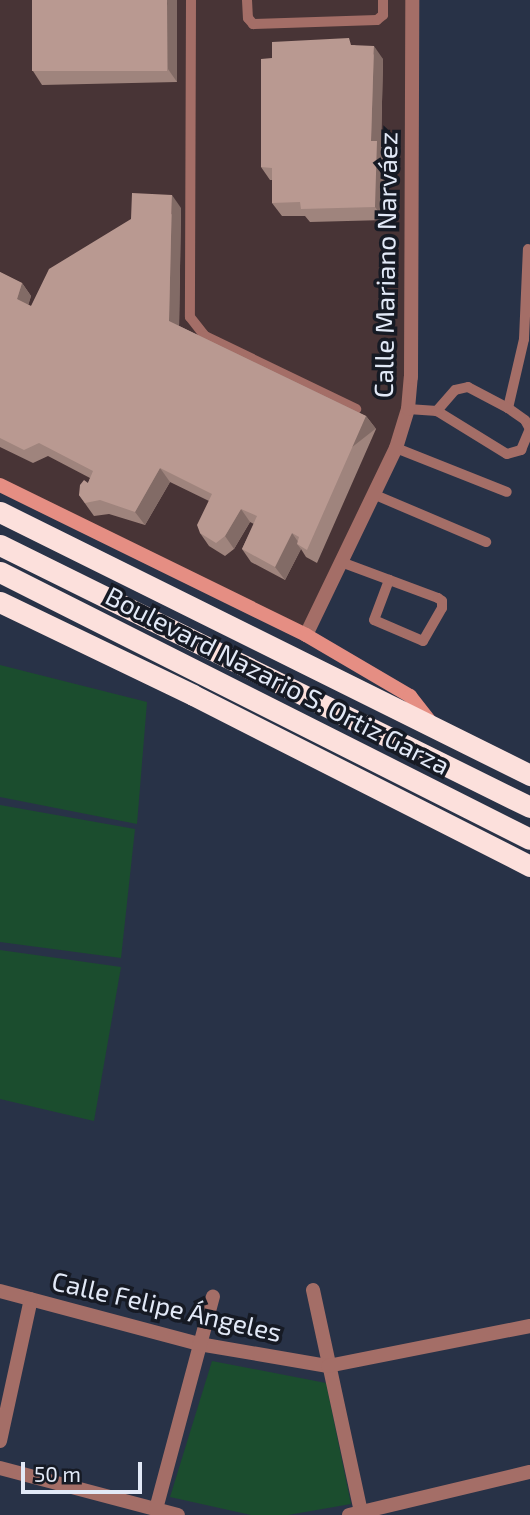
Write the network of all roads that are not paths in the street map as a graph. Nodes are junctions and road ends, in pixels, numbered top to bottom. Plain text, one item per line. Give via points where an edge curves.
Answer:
1 (191, 0) edge
2 (247, 0) edge
3 (383, 0) edge
4 (412, 0) edge
5 (528, 249) dead end
6 (508, 408) junction
7 (356, 409) edge
8 (408, 409) junction
9 (437, 411) junction
10 (396, 448) junction
11 (0, 485) edge
12 (507, 492) dead end
13 (373, 494) junction
14 (0, 512) edge
15 (486, 542) dead end
16 (0, 545) edge
17 (341, 562) junction
18 (5, 575) edge
19 (389, 580) junction
20 (0, 602) edge
21 (306, 635) junction
22 (193, 695) junction
23 (247, 695) junction
24 (436, 729) junction
25 (530, 775) edge
26 (526, 798) edge
27 (530, 839) edge
28 (530, 866) edge
29 (313, 1290) dead end
30 (0, 1291) edge
31 (213, 1297) dead end
32 (31, 1299) junction
33 (530, 1326) edge
34 (199, 1344) junction
35 (328, 1366) junction
36 (0, 1441) edge
37 (0, 1468) edge
38 (530, 1472) edge
39 (156, 1509) junction
40 (355, 1513) edge
41 (178, 1515) edge

1 - 7 lane via 190,317 205,336
2 - 3 lane via 253,24 377,20 383,16
4 - 8 street, Calle Mariano Narváez
5 - 6 lane via 524,339
6 - 9 lane via 468,387 455,390
6 - 9 lane via 530,425 521,450 513,454 487,444
8 - 9 lane
8 - 10 street, Calle Mariano Narváez
10 - 12 lane
10 - 13 street, Calle Mariano Narváez
11 - 21 street
13 - 15 lane
13 - 17 street, Calle Mariano Narváez
14 - 24 highway
16 - 26 highway, Boulevard Nazario S. Ortiz Garza
17 - 19 lane
17 - 21 street, Calle Mariano Narváez
18 - 23 highway, Boulevard Nazario S. Ortiz Garza
19 - 19 lane via 442,601 423,641 374,620
20 - 22 highway
21 - 24 street via 410,696
22 - 23 highway
22 - 28 highway
23 - 27 highway, Boulevard Nazario S. Ortiz Garza
24 - 25 highway
29 - 35 street
30 - 32 street, Calle Felipe Ángeles
31 - 34 street
32 - 34 street, Calle Felipe Ángeles
32 - 36 street
33 - 35 street, Calle Felipe Ángeles
34 - 35 street, Calle Felipe Ángeles
34 - 39 street
35 - 40 street
37 - 39 street
38 - 40 street
39 - 41 street

